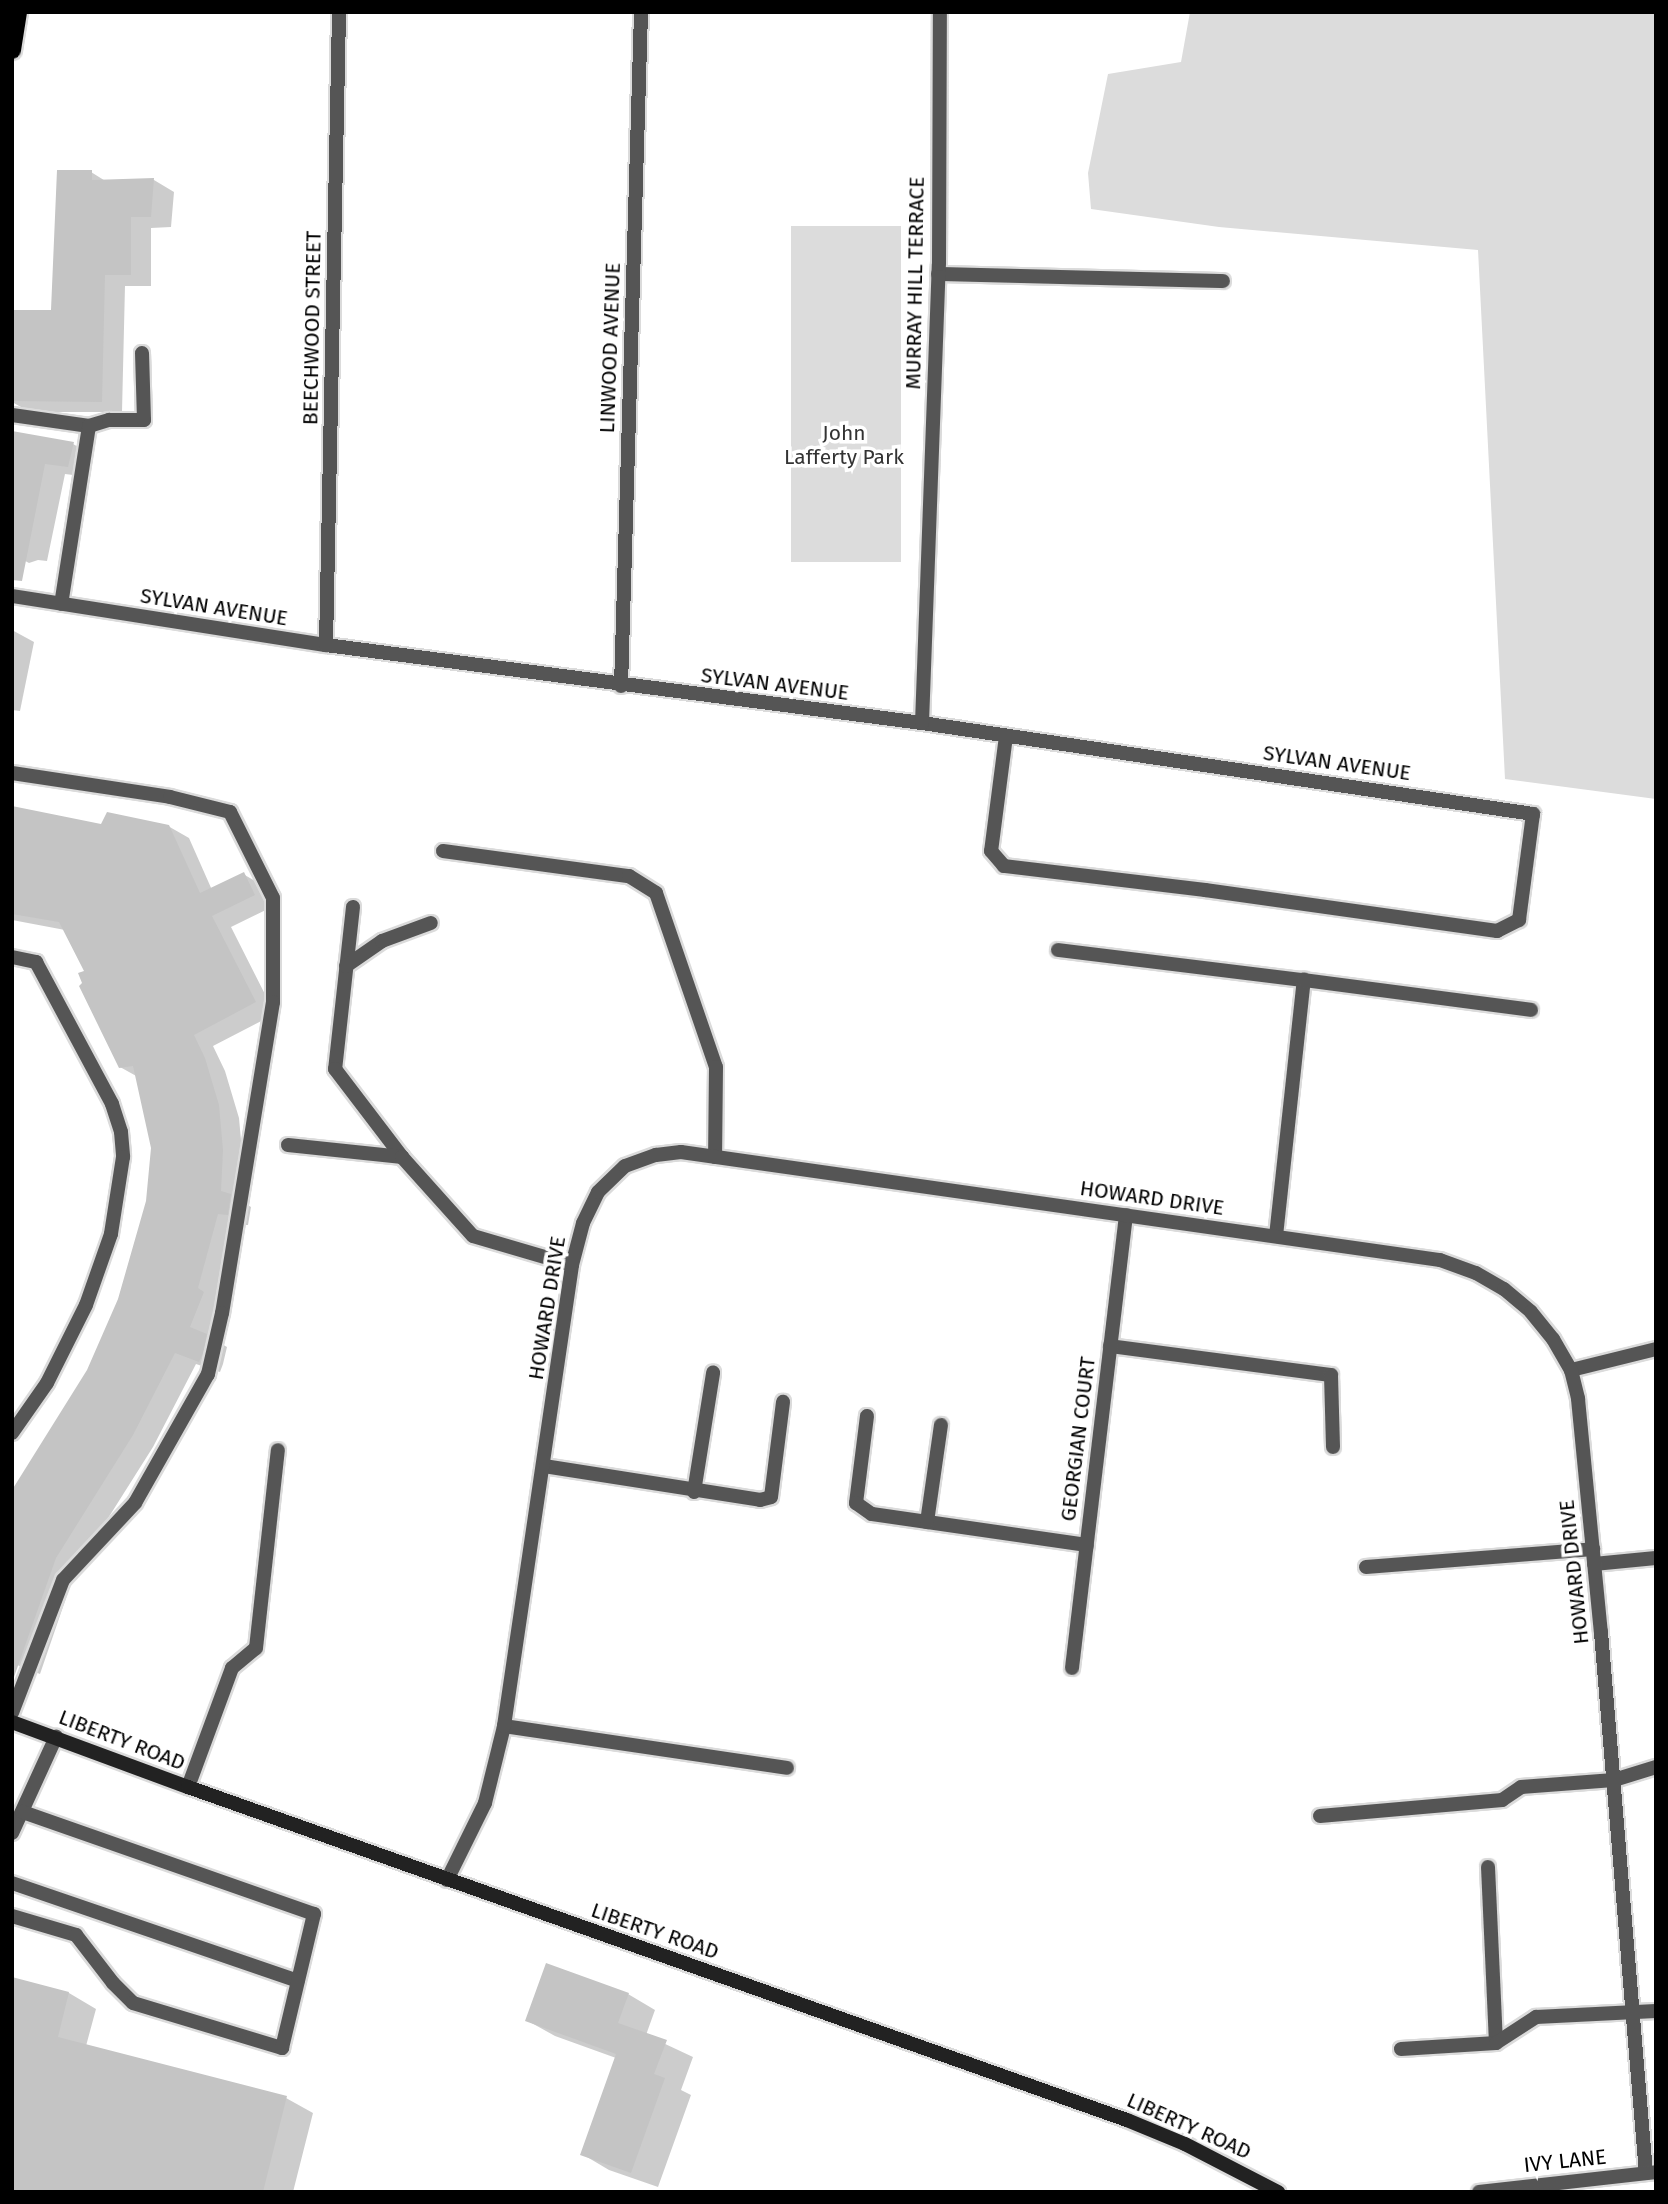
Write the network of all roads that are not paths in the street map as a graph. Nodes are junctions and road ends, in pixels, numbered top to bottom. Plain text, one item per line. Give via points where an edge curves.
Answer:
1 (18, 12) edge
2 (340, 12) edge
3 (641, 12) edge
4 (940, 12) edge
5 (12, 50) edge
6 (938, 274) junction
7 (1223, 281) dead end
8 (142, 353) dead end
9 (12, 415) edge
10 (89, 426) junction
11 (12, 596) edge
12 (61, 604) junction
13 (326, 645) junction
14 (621, 685) junction
15 (922, 723) junction
16 (1006, 736) junction
17 (12, 773) edge
18 (443, 851) dead end
19 (353, 907) dead end
20 (431, 923) dead end
21 (1058, 950) dead end
22 (12, 957) edge
23 (346, 966) junction
24 (1304, 979) junction
25 (1531, 1010) dead end
26 (288, 1144) dead end
27 (402, 1157) junction
28 (715, 1157) junction
29 (1126, 1215) junction
30 (1276, 1236) junction
31 (572, 1265) junction
32 (1110, 1346) junction
33 (1656, 1349) edge
34 (1571, 1370) junction
35 (713, 1373) dead end
36 (783, 1402) dead end
37 (867, 1416) dead end
38 (941, 1425) dead end
39 (12, 1433) edge
40 (1333, 1447) dead end
41 (278, 1450) dead end
42 (544, 1466) junction
43 (694, 1492) junction
44 (927, 1522) junction
45 (1087, 1545) junction
46 (1594, 1557) junction
47 (1656, 1558) edge
48 (1366, 1567) dead end
49 (1072, 1668) dead end
50 (12, 1713) edge
51 (12, 1722) edge
52 (504, 1726) junction
53 (56, 1737) junction
54 (1656, 1766) edge
55 (787, 1768) dead end
56 (1614, 1780) junction
57 (188, 1787) junction
58 (22, 1812) junction
59 (1320, 1816) dead end
60 (12, 1833) edge
61 (1488, 1867) dead end
62 (447, 1880) junction
63 (12, 1883) edge
64 (12, 1916) edge
65 (298, 1981) junction
66 (1632, 2010) junction
67 (1656, 2011) edge
68 (1496, 2043) junction
69 (1401, 2049) dead end
70 (1651, 2173) edge
71 (1278, 2192) edge
72 (1479, 2192) edge

1 - 5 main road
2 - 13 street, BEECHWOOD STREET
3 - 14 street, LINWOOD AVENUE
4 - 6 street, MURRAY HILL TERRACE
6 - 7 street
6 - 15 street, MURRAY HILL TERRACE
8 - 10 street via 144,420 109,420
9 - 10 street
10 - 12 street
11 - 12 street, SYLVAN AVENUE
12 - 13 street, SYLVAN AVENUE
13 - 14 street, SYLVAN AVENUE
14 - 15 street, SYLVAN AVENUE
15 - 16 street, SYLVAN AVENUE
16 - 16 street, SYLVAN AVENUE via 1533,814 1519,920 1497,931 1004,866 991,851
17 - 50 street via 230,811 273,898 273,1002 208,1374 135,1503 63,1580
18 - 28 street via 629,876 656,893 716,1067
19 - 23 street
20 - 23 street via 382,941
21 - 24 street
22 - 39 street via 36,962 112,1104 123,1157 111,1234 86,1305 47,1382
23 - 27 street via 335,1069
24 - 25 street
24 - 30 street
26 - 27 street
27 - 31 street via 472,1236
28 - 29 street, HOWARD DRIVE
28 - 31 street, HOWARD DRIVE via 681,1152 625,1166 598,1192 583,1223
29 - 30 street, HOWARD DRIVE
29 - 32 street, GEORGIAN COURT
30 - 34 street, HOWARD DRIVE via 1440,1260 1476,1273 1531,1312
31 - 42 street, HOWARD DRIVE
32 - 40 street via 1331,1375
32 - 45 street, GEORGIAN COURT
33 - 34 street
34 - 46 street, HOWARD DRIVE
35 - 43 street
36 - 43 street via 771,1497 760,1500
37 - 44 street via 856,1503 872,1514
38 - 44 street
41 - 57 street via 256,1648 232,1668
42 - 43 street
42 - 52 street, HOWARD DRIVE
44 - 45 street
45 - 49 street, GEORGIAN COURT
46 - 47 street
46 - 48 street
46 - 56 street, HOWARD DRIVE
51 - 53 main road, LIBERTY ROAD
52 - 55 street
52 - 62 street, HOWARD DRIVE via 485,1803
53 - 57 main road, LIBERTY ROAD
53 - 58 street
54 - 56 street
56 - 59 street via 1521,1787 1502,1800
56 - 66 street, HOWARD DRIVE
57 - 62 main road, LIBERTY ROAD
58 - 60 street
58 - 65 street via 314,1914
61 - 68 street
62 - 71 main road, LIBERTY ROAD via 1127,2120
63 - 65 street
64 - 65 street via 76,1935 133,2003 282,2048
66 - 67 street
66 - 68 street via 1536,2017
66 - 70 street, HOWARD DRIVE
68 - 69 street
70 - 72 street, IVY LANE

